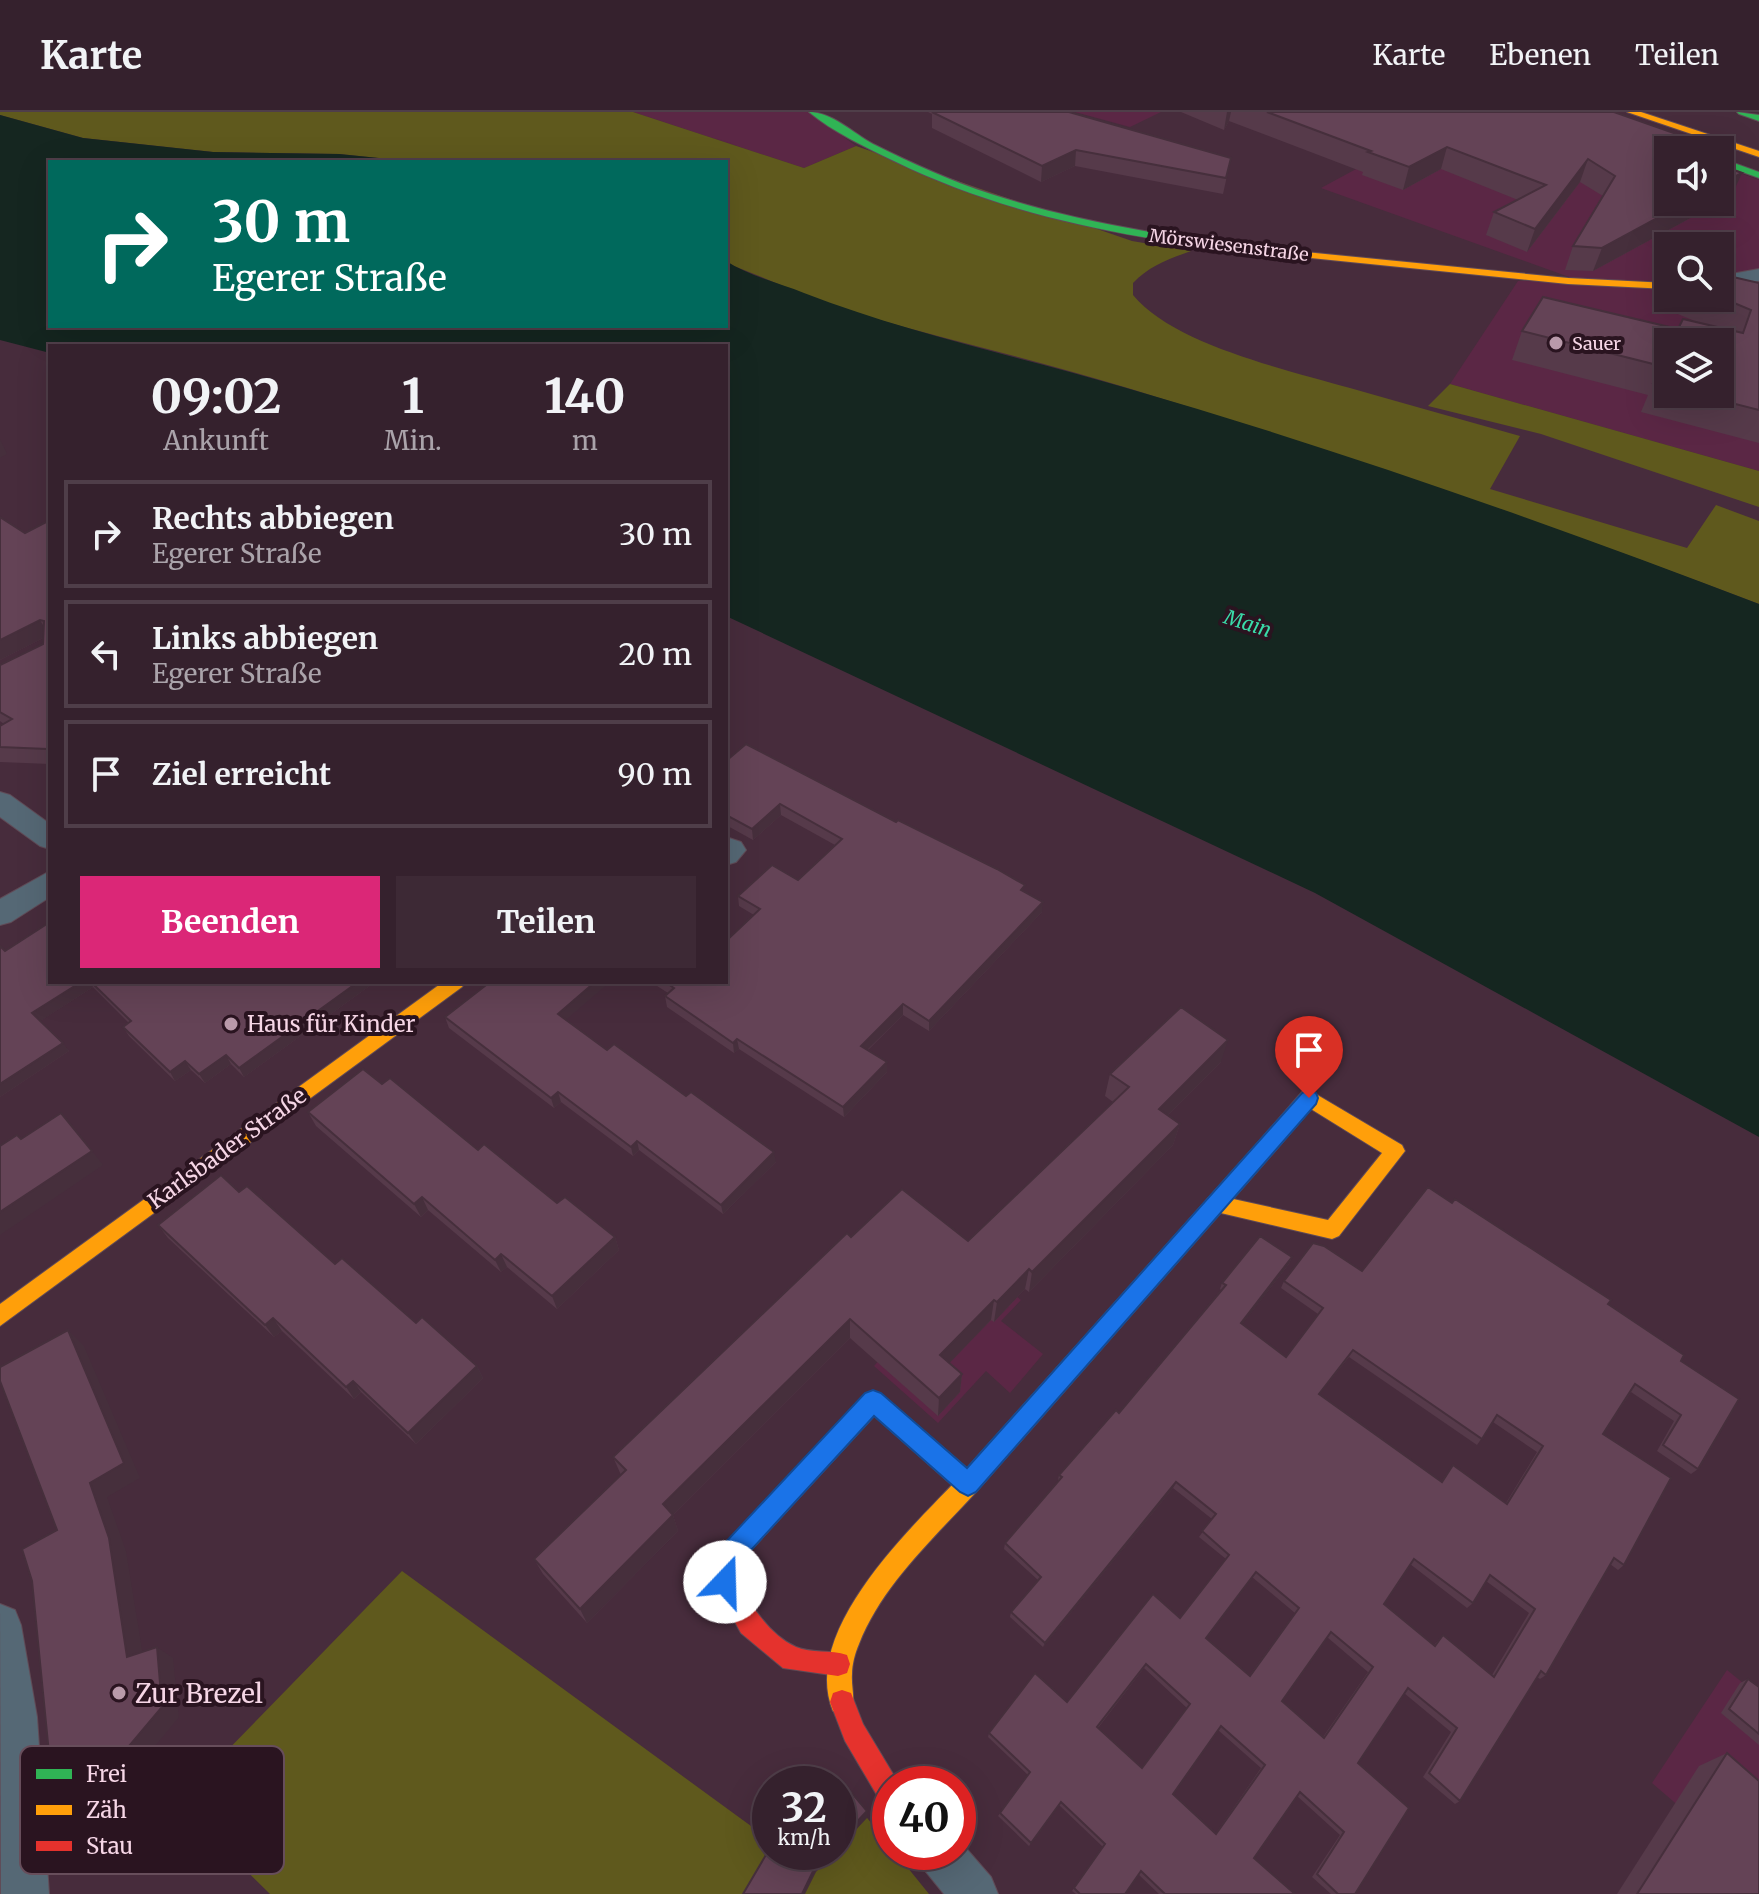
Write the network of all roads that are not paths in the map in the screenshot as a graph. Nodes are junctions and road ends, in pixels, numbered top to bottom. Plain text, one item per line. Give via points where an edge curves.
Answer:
1 (814, 112) edge
2 (1578, 112) edge
3 (1632, 112) edge
4 (1673, 112) edge
5 (1742, 112) edge
6 (1759, 118) edge
7 (1654, 138) edge
8 (1759, 140) edge
9 (1759, 154) edge
10 (1734, 166) edge
11 (1759, 175) edge
12 (1759, 275) edge
13 (1734, 279) edge
14 (1654, 286) edge
15 (0, 802) edge
16 (48, 838) edge
17 (48, 883) edge
18 (0, 914) edge
19 (453, 984) edge
20 (1215, 1204) junction
21 (0, 1316) edge
22 (968, 1484) junction
23 (0, 1625) edge
24 (838, 1664) junction
25 (872, 1766) edge
26 (20, 1806) edge
27 (954, 1870) edge
28 (24, 1874) edge
29 (25, 1894) edge
30 (974, 1894) edge

1 - 14 main road, Mörswiesenstraße via 944,183 1097,226 1215,247
2 - 7 main road
3 - 9 main road
4 - 8 main road
5 - 6 main road
10 - 11 main road
12 - 13 street
15 - 16 street
17 - 18 street
19 - 21 main road, Karlsbader Straße
20 - 20 main road via 1309,1098 1395,1151 1332,1230
20 - 22 main road
22 - 24 main road via 858,1617
22 - 24 main road via 873,1401 731,1555 725,1582 749,1625 792,1659
23 - 26 street via 15,1717
24 - 25 main road via 841,1700
27 - 30 street
28 - 29 street

